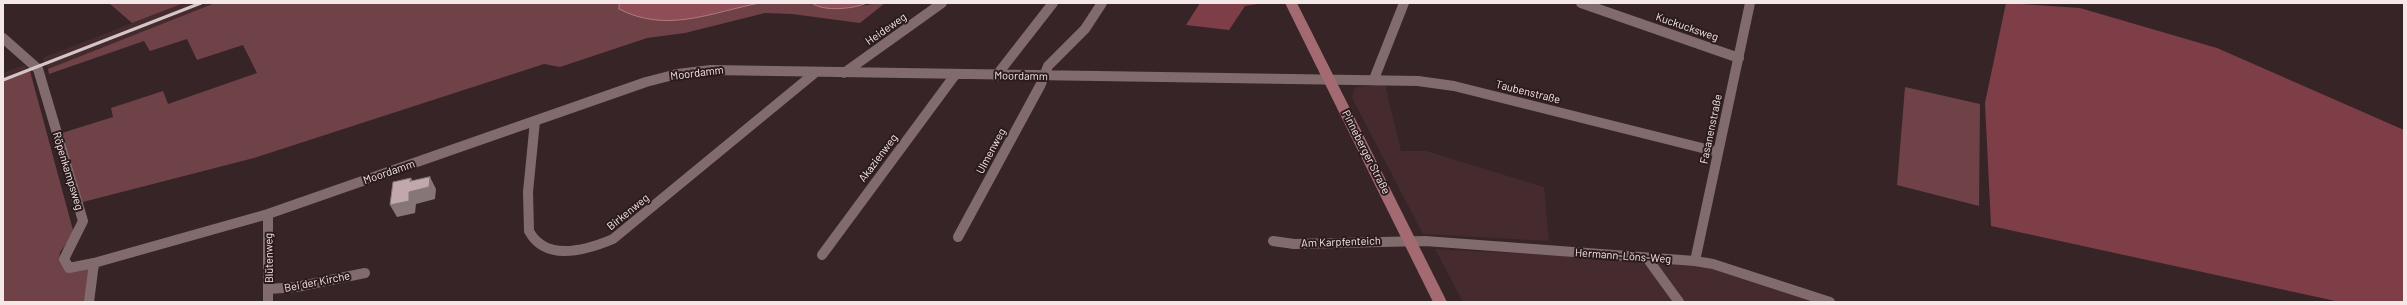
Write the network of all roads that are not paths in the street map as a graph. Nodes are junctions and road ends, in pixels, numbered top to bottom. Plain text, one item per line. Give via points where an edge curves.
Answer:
1 (942, 3) edge
2 (1053, 3) edge
3 (1102, 3) edge
4 (1291, 3) edge
5 (1404, 3) edge
6 (1581, 3) edge
7 (1750, 3) edge
8 (3, 38) edge
9 (1739, 58) junction
10 (816, 72) junction
11 (844, 73) junction
12 (955, 75) junction
13 (996, 76) junction
14 (1042, 76) junction
15 (1330, 78) junction
16 (1374, 79) junction
17 (535, 121) junction
18 (1718, 152) junction
19 (268, 214) junction
20 (958, 237) dead end
21 (1410, 240) junction
22 (1273, 241) dead end
23 (822, 255) dead end
24 (1647, 258) junction
25 (1695, 261) junction
26 (94, 263) junction
27 (365, 273) dead end
28 (269, 289) junction
29 (89, 302) edge
30 (268, 302) edge
31 (1440, 302) edge
32 (1679, 302) edge
33 (1830, 302) edge

1 - 11 street, Heideweg
2 - 13 street
3 - 14 street, Ulmenweg via 1084,30 1057,54
4 - 15 main road, Pinneberger Straße
5 - 16 street
6 - 9 street, Kuckucksweg
7 - 9 street, Fasanenstraße
8 - 26 street, Röpenkampsweg via 35,65 41,77 83,221 64,259 69,268
9 - 18 street, Fasanenstraße
10 - 11 street, Moordamm
10 - 17 street, Moordamm via 732,69 677,74 646,82
10 - 17 street, Birkenweg via 613,239 591,249 569,253 552,250 540,244 530,232 527,211
11 - 12 street, Moordamm
12 - 13 street, Moordamm
12 - 23 street, Akazienweg
13 - 14 street, Moordamm
14 - 15 street, Moordamm
14 - 20 street, Ulmenweg via 1041,84
15 - 16 street, Taubenstraße
15 - 21 main road, Pinneberger Straße
16 - 18 street, Taubenstraße via 1454,86
17 - 19 street, Moordamm
18 - 25 street, Fasanenstraße
19 - 26 street, Moordamm
19 - 28 street, Blütenweg
21 - 22 street, Am Karpfenteich via 1294,244
21 - 24 street, Hermann-Löns-Weg
21 - 31 main road, Pinneberger Straße
24 - 25 street, Hermann-Löns-Weg
24 - 32 street
25 - 33 street, Hermann-Löns-Weg via 1713,264
26 - 29 street
27 - 28 street, Bei der Kirche via 296,287
28 - 30 street, Blütenweg

